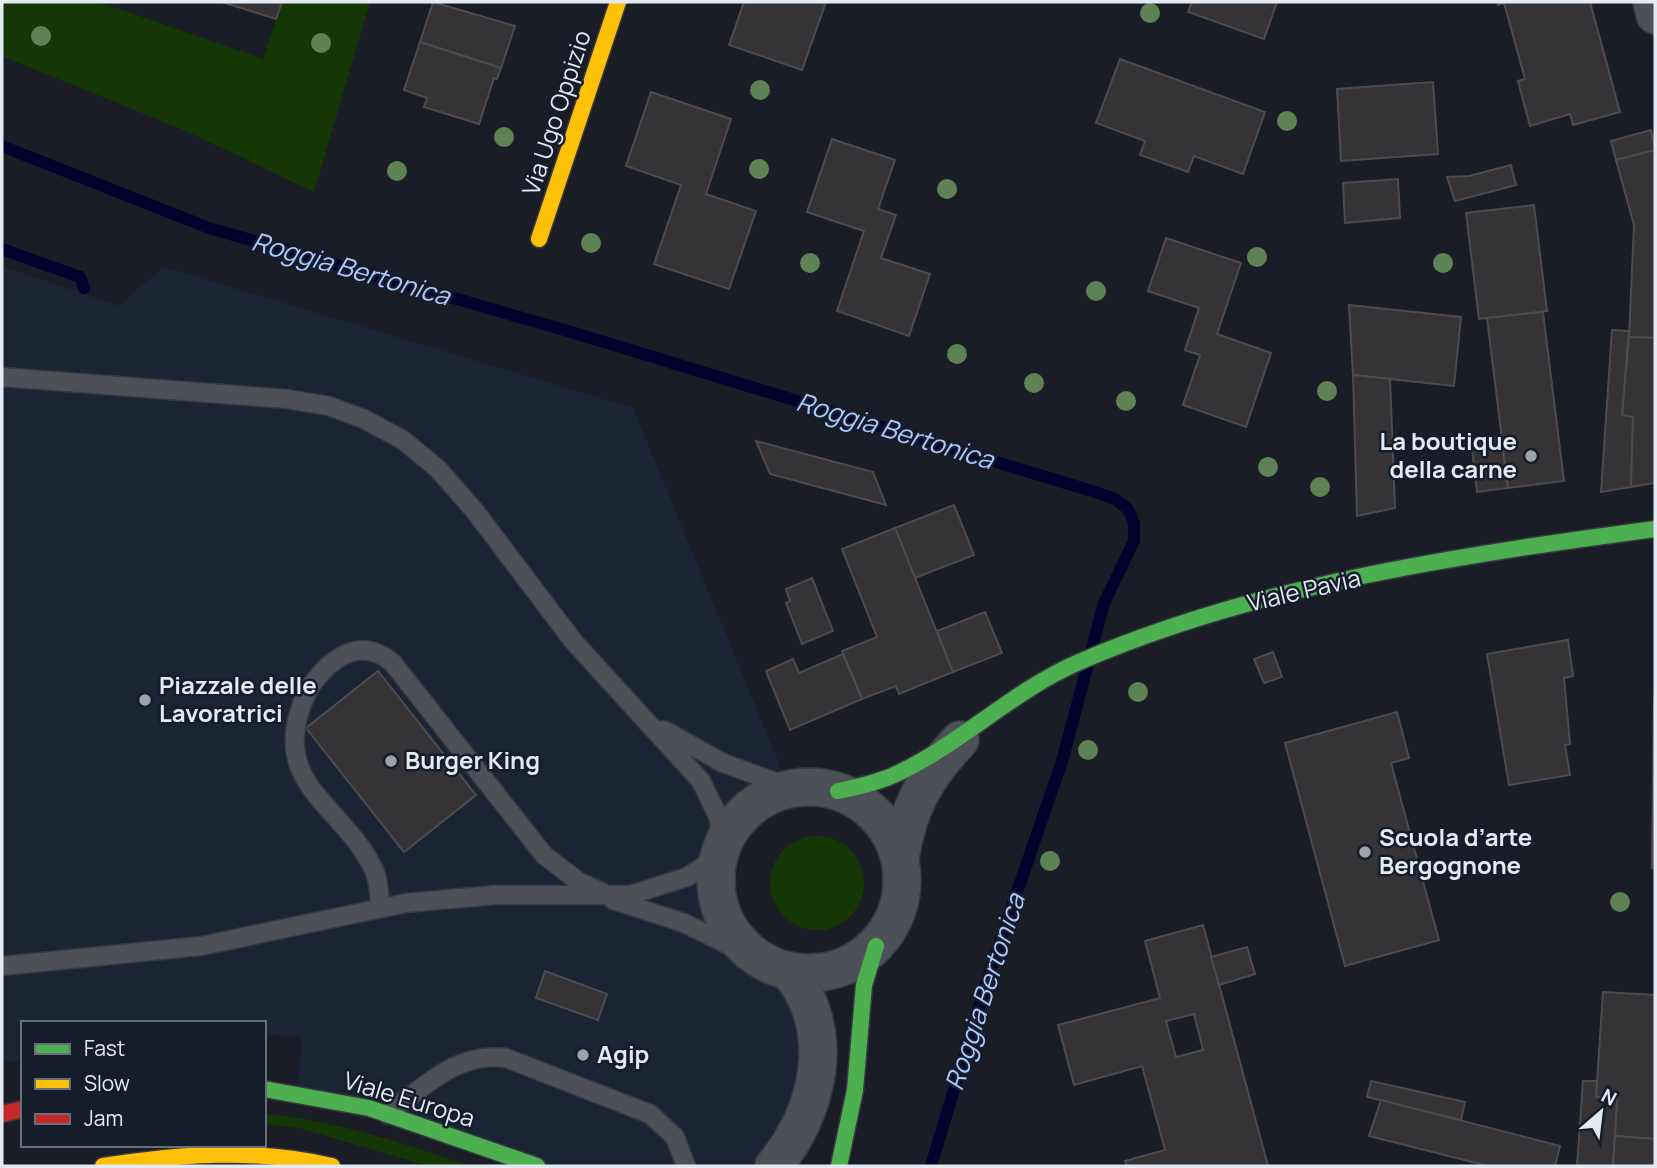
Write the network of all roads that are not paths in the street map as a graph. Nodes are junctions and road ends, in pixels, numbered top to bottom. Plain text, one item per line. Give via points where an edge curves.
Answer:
1 (618, 2) edge
2 (1652, 2) edge
3 (1655, 15) edge
4 (539, 239) dead end
5 (2, 377) edge
6 (1654, 529) edge
7 (638, 713) junction
8 (979, 720) junction
9 (792, 788) junction
10 (838, 791) junction
11 (721, 849) junction
12 (900, 858) junction
13 (619, 896) junction
14 (600, 897) junction
15 (380, 908) junction
16 (876, 946) junction
17 (2, 966) edge
18 (775, 966) junction
19 (266, 1089) edge
20 (21, 1109) edge
21 (2, 1114) edge
22 (387, 1114) junction
23 (103, 1166) edge
24 (332, 1166) edge
25 (537, 1166) edge
26 (687, 1166) edge
27 (774, 1166) edge
28 (839, 1166) edge

1 - 4 street, Via Ugo Oppizio
2 - 3 street
5 - 7 lane via 287,399 329,406 364,419 403,440 438,469 574,642
6 - 8 street, Viale Pavia via 1325,583 1188,621 1055,673
7 - 9 lane via 723,762
7 - 11 lane via 701,781 718,816
8 - 10 street, Viale Pavia via 899,773
8 - 12 street, Viale Pavia via 922,787 911,809
9 - 10 street
9 - 11 street via 751,807 735,823
10 - 12 street via 866,806 888,829
11 - 13 lane via 687,877
11 - 18 street via 716,886 723,915 738,941
12 - 16 street via 902,889 894,920
13 - 14 lane
13 - 15 lane via 579,882 544,855 392,662 372,650 355,650 334,661 314,681 293,727 292,742 294,757 312,788 373,866
14 - 15 lane via 495,895
14 - 18 lane via 684,923
15 - 17 lane via 201,946
16 - 18 street via 851,964 821,973
16 - 28 street via 864,985 855,1090
18 - 27 street via 801,986 811,1008 817,1073 804,1122
19 - 22 street, Viale Europa
20 - 21 street
22 - 25 street, Viale Europa
22 - 26 lane via 456,1064 489,1055 650,1114 675,1137
23 - 24 street via 218,1154 302,1157

